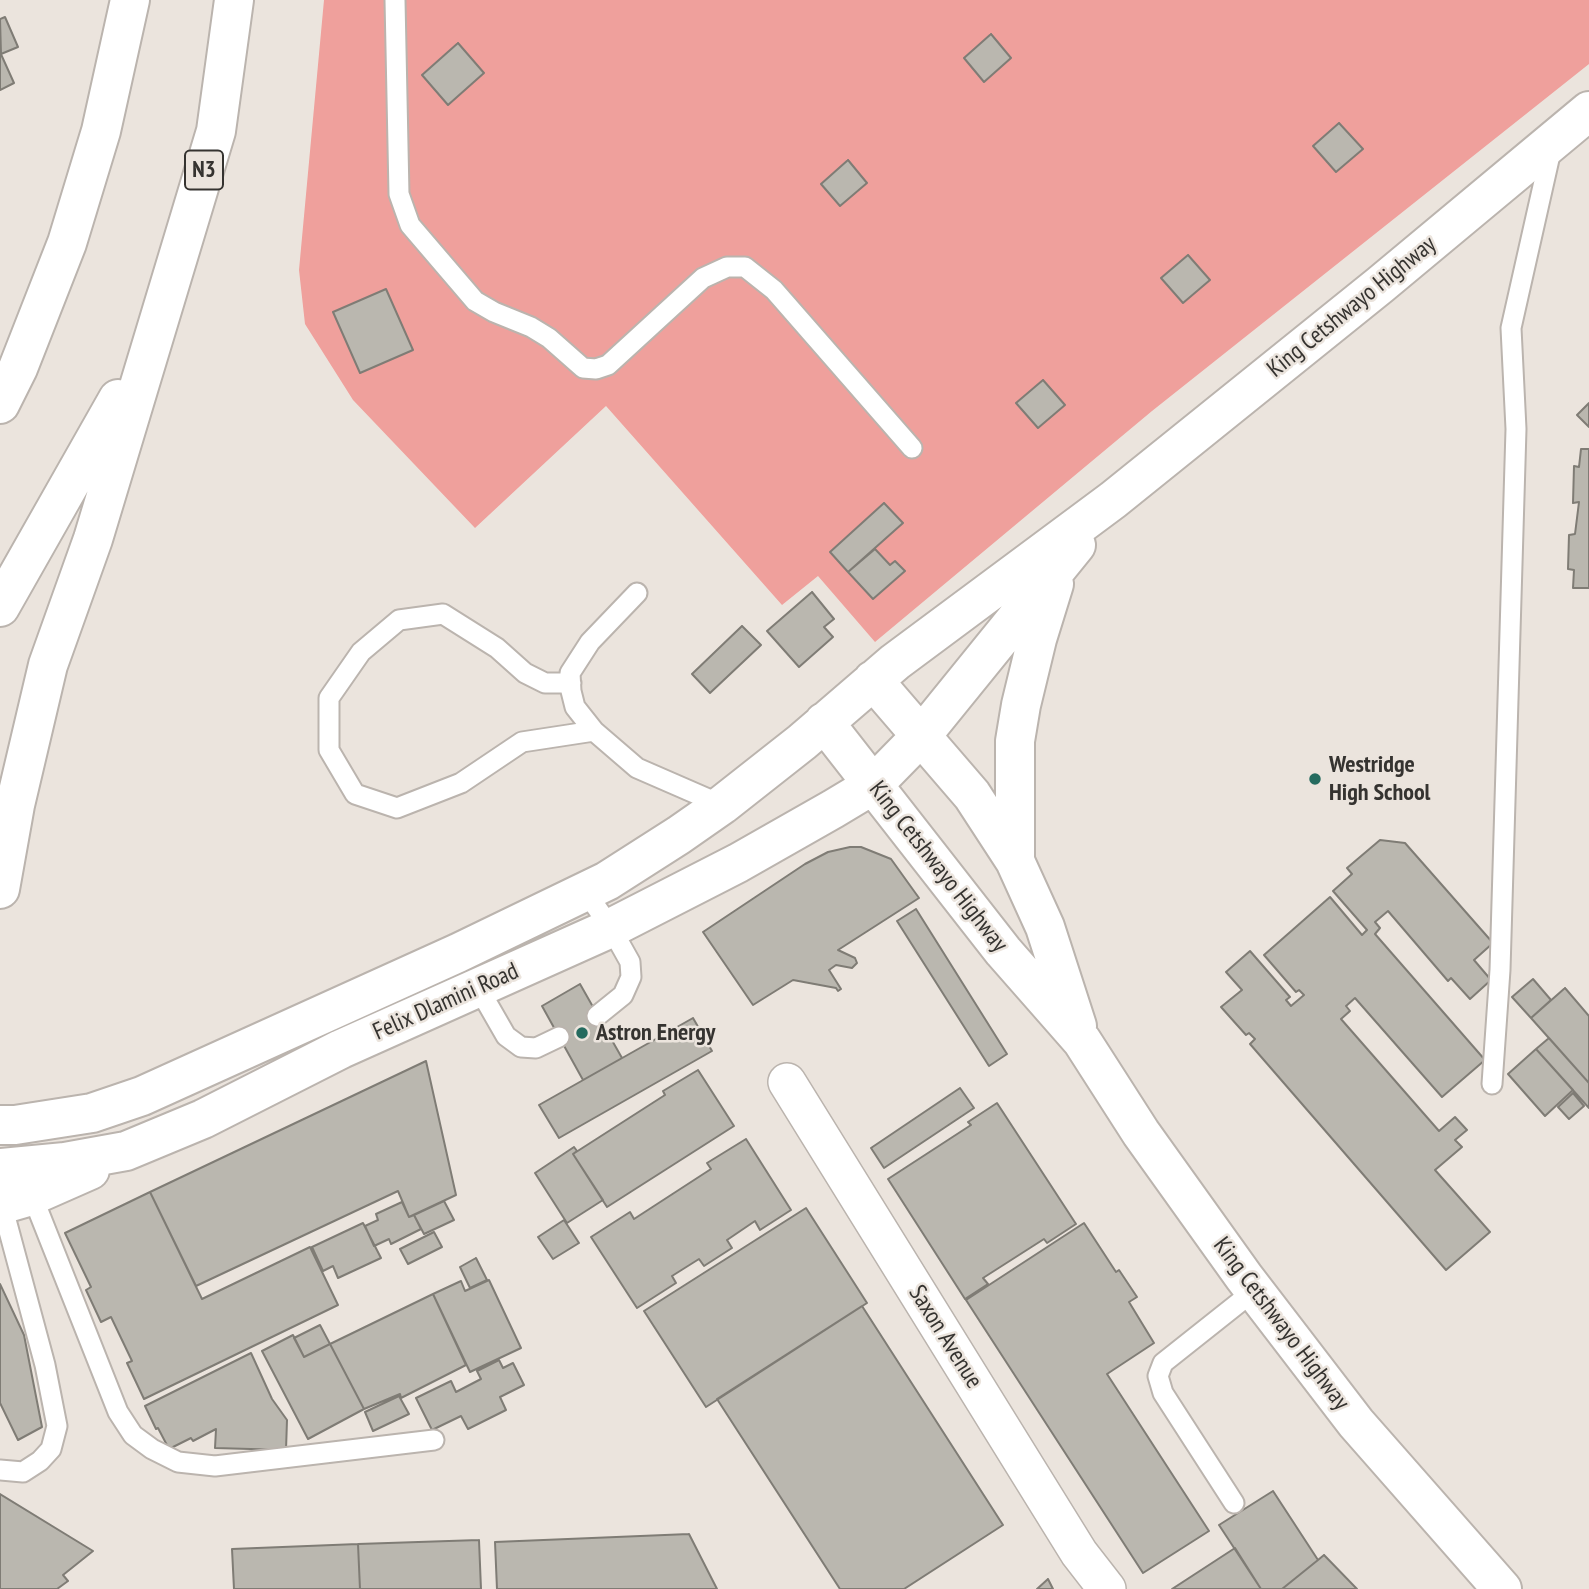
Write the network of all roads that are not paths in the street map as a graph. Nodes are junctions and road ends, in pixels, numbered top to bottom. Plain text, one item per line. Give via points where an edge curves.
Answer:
1 (130, 0) edge
2 (234, 0) edge
3 (396, 0) edge
4 (1589, 111) edge
5 (1553, 141) junction
6 (153, 336) junction
7 (0, 404) edge
8 (912, 448) dead end
9 (1113, 500) junction
10 (1060, 565) junction
11 (636, 593) dead end
12 (0, 607) edge
13 (873, 680) junction
14 (571, 683) junction
15 (824, 722) junction
16 (594, 732) junction
17 (922, 735) junction
18 (873, 785) junction
19 (723, 804) junction
20 (1015, 861) junction
21 (0, 889) edge
22 (585, 891) junction
23 (611, 928) junction
24 (458, 953) junction
25 (479, 988) junction
26 (597, 1016) dead end
27 (559, 1037) dead end
28 (1082, 1041) junction
29 (787, 1082) dead end
30 (1492, 1084) dead end
31 (0, 1125) edge
32 (12, 1188) edge
33 (1255, 1290) junction
34 (434, 1440) dead end
35 (0, 1470) edge
36 (1234, 1503) dead end
37 (1107, 1589) edge
38 (1502, 1589) edge

1 - 7 main road via 101,131 67,243
2 - 6 main road, N3 via 216,131
3 - 8 lane via 399,194 410,225 475,301 550,338 583,368 596,369 608,365 703,278 727,267 745,267 774,290
4 - 5 main road, King Cetshwayo Highway
5 - 9 main road, King Cetshwayo Highway
5 - 30 lane via 1511,328 1516,429 1500,970
6 - 12 main road, N3
6 - 21 main road via 93,540 48,665
9 - 10 main road, King Cetshwayo Highway
9 - 13 main road, King Cetshwayo Highway
10 - 17 main road, King Cetshwayo Highway
10 - 20 main road via 1037,639 1015,741
11 - 14 lane via 590,642 570,673
13 - 15 main road, Felix Dlamini Road
13 - 17 main road, King Cetshwayo Highway
14 - 16 lane via 575,707
14 - 16 lane via 545,683 525,673 497,648 443,614 399,620 360,652 328,698 329,750 355,794 397,808 461,783 522,742
15 - 18 main road, King Cetshwayo Highway
15 - 19 main road, Felix Dlamini Road
16 - 19 lane via 637,768
17 - 18 main road, Felix Dlamini Road
17 - 20 main road, King Cetshwayo Highway via 972,795
18 - 23 main road, Felix Dlamini Road via 738,863
18 - 28 main road, King Cetshwayo Highway via 1003,951
19 - 22 main road, Felix Dlamini Road
20 - 28 main road, King Cetshwayo Highway via 1045,927
22 - 23 lane
22 - 24 main road, Felix Dlamini Road
23 - 25 main road, Felix Dlamini Road
23 - 26 lane via 630,962 631,977 623,995
24 - 25 lane
24 - 31 main road, Felix Dlamini Road via 142,1096 92,1112
25 - 27 lane via 506,1036 521,1047 536,1048
25 - 32 main road, Felix Dlamini Road via 76,1177
28 - 33 main road, King Cetshwayo Highway via 1140,1133
29 - 37 street, Saxon Avenue via 1079,1553
32 - 34 lane via 118,1412 133,1435 152,1449 178,1462 215,1465
32 - 35 lane via 57,1426 51,1449 40,1461 23,1472
33 - 36 lane via 1163,1363 1158,1376 1163,1393
33 - 38 main road, King Cetshwayo Highway via 1356,1423

